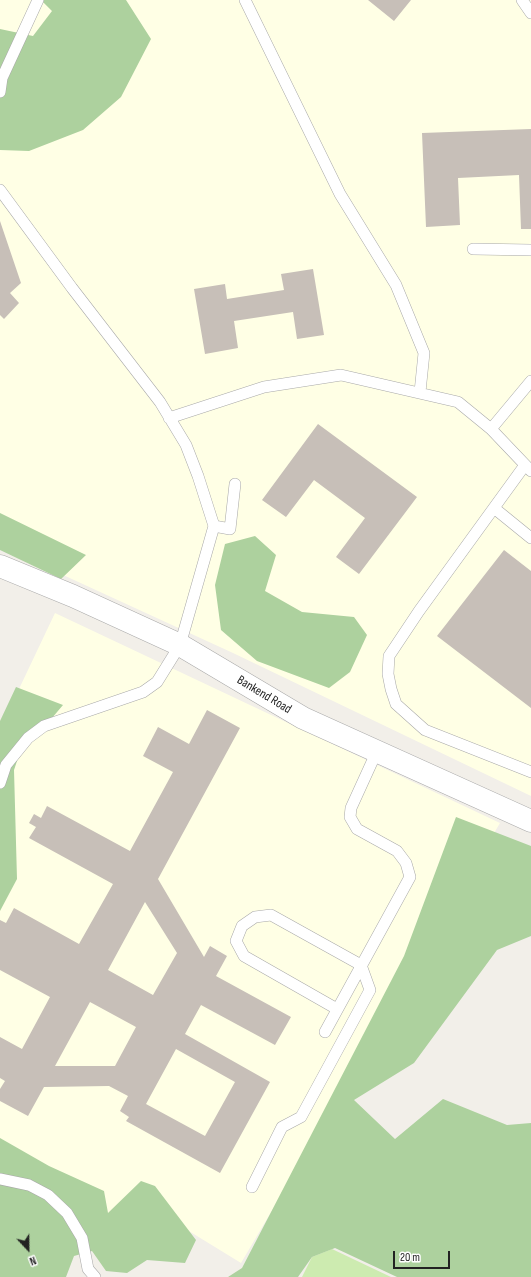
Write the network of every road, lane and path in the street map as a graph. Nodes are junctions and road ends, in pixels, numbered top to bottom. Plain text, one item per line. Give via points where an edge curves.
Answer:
1 (38, 0) edge
2 (245, 0) edge
3 (0, 92) edge
4 (0, 190) edge
5 (473, 249) dead end
6 (531, 250) edge
7 (531, 381) edge
8 (420, 392) junction
9 (169, 418) junction
10 (491, 429) junction
11 (528, 468) edge
12 (235, 484) dead end
13 (494, 508) junction
14 (214, 526) junction
15 (531, 538) edge
16 (0, 566) edge
17 (180, 645) junction
18 (376, 751) junction
19 (531, 772) edge
20 (0, 783) edge
21 (531, 821) edge
22 (361, 965) junction
23 (337, 1009) junction
24 (325, 1032) dead end
25 (0, 1179) edge
26 (252, 1187) dead end
27 (95, 1277) edge

1 - 3 lane via 2,78
2 - 8 lane via 340,194 396,285 424,353
4 - 9 lane via 160,402
5 - 6 lane
7 - 10 lane
8 - 9 lane via 341,375 264,387
8 - 10 lane via 458,402
9 - 14 lane via 186,445
10 - 11 lane
11 - 13 lane
12 - 14 lane via 230,529
13 - 15 lane
13 - 19 lane via 389,656 388,674 396,704 425,730
14 - 17 lane
16 - 17 street, Bankend Road
17 - 18 street, Bankend Road via 303,718
17 - 20 lane via 157,682 143,692 44,726 28,738 6,765
18 - 21 street, Bankend Road
18 - 22 lane via 351,808 350,817 357,829 397,851 406,863 410,877
22 - 23 lane
22 - 23 lane via 271,915 255,917 242,926 236,941 244,956
22 - 26 lane via 370,990 301,1117 282,1126
23 - 24 lane
25 - 27 lane via 29,1185 48,1195 67,1213 82,1238 88,1269

